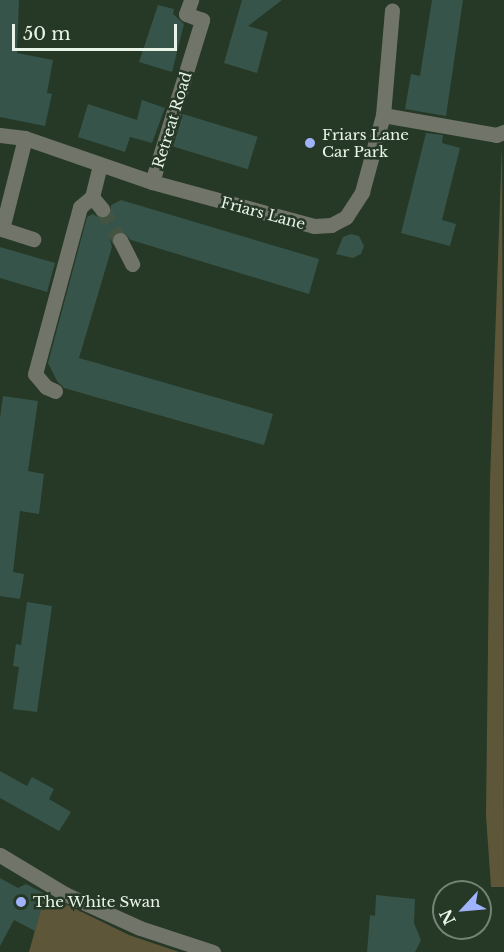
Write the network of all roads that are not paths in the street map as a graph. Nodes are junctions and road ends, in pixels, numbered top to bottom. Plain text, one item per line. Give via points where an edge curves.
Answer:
1 (191, 0) edge
2 (392, 10) dead end
3 (383, 115) junction
4 (500, 134) edge
5 (0, 135) edge
6 (25, 138) junction
7 (100, 165) junction
8 (152, 182) junction
9 (92, 197) junction
10 (102, 209) tunnel mouth
11 (33, 239) dead end
12 (120, 240) tunnel mouth
13 (132, 264) dead end
14 (56, 391) dead end
15 (0, 855) edge
16 (213, 952) edge

1 - 8 street, Retreat Road via 186,14 202,20
2 - 3 street, Friars Lane
3 - 4 street
3 - 8 street, Friars Lane via 362,192 346,217 331,225 314,226
5 - 6 street, Friars Lane
6 - 7 street, Friars Lane
6 - 11 street via 2,229
7 - 8 street, Friars Lane
7 - 9 street
9 - 10 street
9 - 14 street via 80,207 35,374 46,387
12 - 13 street
15 - 16 street via 66,894 140,928

